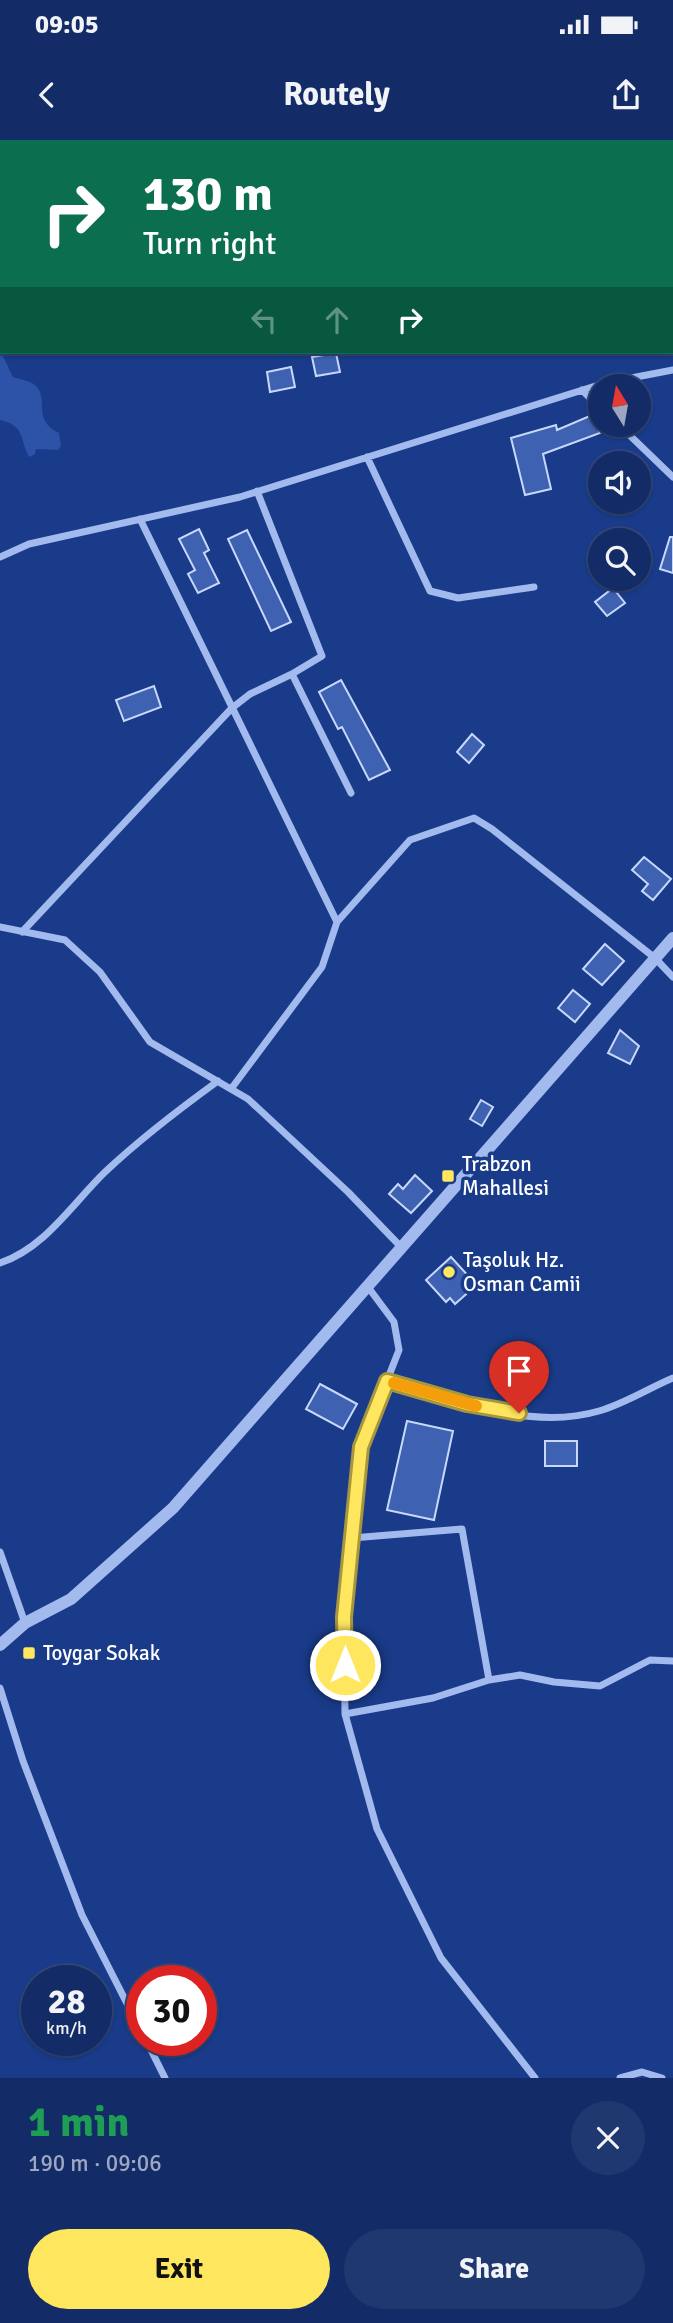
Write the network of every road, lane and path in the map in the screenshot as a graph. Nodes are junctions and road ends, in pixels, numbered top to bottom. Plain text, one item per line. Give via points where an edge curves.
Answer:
1 (673, 370) edge
2 (582, 390) junction
3 (588, 396) edge
4 (632, 438) edge
5 (367, 457) junction
6 (673, 477) edge
7 (257, 491) junction
8 (140, 519) junction
9 (0, 557) edge
10 (534, 587) dead end
11 (292, 674) junction
12 (232, 708) junction
13 (351, 793) dead end
14 (337, 922) junction
15 (0, 927) edge
16 (22, 932) junction
17 (673, 938) edge
18 (655, 958) junction
19 (673, 977) edge
20 (218, 1081) junction
21 (231, 1089) junction
22 (402, 1248) junction
23 (0, 1263) edge
24 (368, 1287) junction
25 (673, 1378) edge
26 (387, 1381) junction
27 (352, 1538) junction
28 (0, 1552) edge
29 (25, 1623) junction
30 (0, 1645) edge
31 (673, 1661) edge
32 (489, 1680) junction
33 (0, 1688) edge
34 (345, 1714) junction
35 (126, 2002) edge
36 (153, 2056) edge
37 (165, 2078) edge
38 (535, 2078) edge
39 (620, 2078) edge
40 (662, 2078) edge

1 - 2 street
2 - 3 street
2 - 5 street
4 - 6 street
5 - 7 street
5 - 10 street via 430,591 458,598
7 - 8 street
7 - 11 street via 322,656
8 - 9 street via 29,544
8 - 12 street
11 - 12 street
11 - 13 street
12 - 14 street
12 - 16 street
14 - 18 street via 410,839 474,818
14 - 21 street via 322,967
15 - 16 street
16 - 20 street via 65,940 100,972 150,1042
17 - 18 street
18 - 19 street
18 - 22 street
20 - 21 street
20 - 23 street via 147,1134 40,1240
21 - 22 street via 248,1099
22 - 24 street
24 - 26 street via 394,1322 399,1350
24 - 29 street via 173,1508 71,1599
25 - 26 street via 598,1411 544,1418 467,1404
26 - 27 street via 361,1447
27 - 32 street via 462,1529
27 - 34 street via 344,1617
28 - 29 street
29 - 30 street
31 - 32 street via 650,1660 600,1686 520,1675
32 - 34 street via 433,1698
33 - 35 street via 82,1915
34 - 38 street via 377,1829 441,1958
36 - 37 street
39 - 40 street via 642,2072

